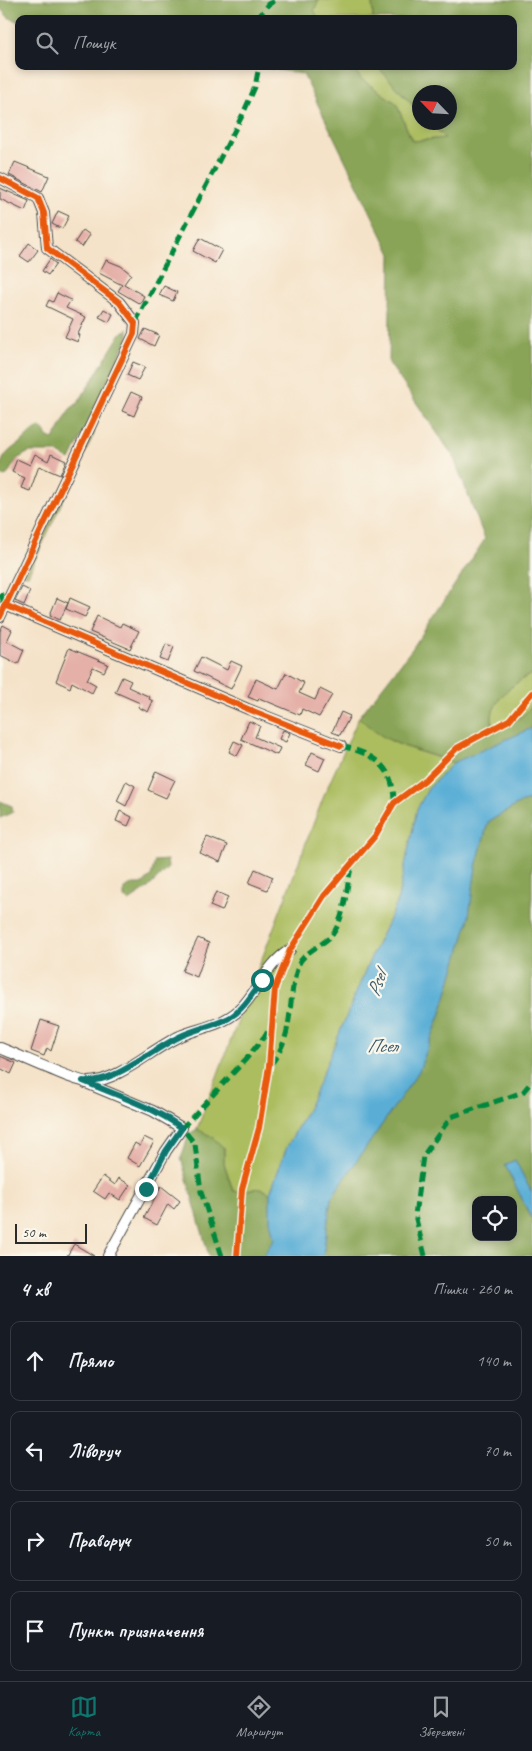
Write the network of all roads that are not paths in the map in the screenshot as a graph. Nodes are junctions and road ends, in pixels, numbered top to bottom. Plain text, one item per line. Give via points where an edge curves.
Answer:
1 (0, 178) edge
2 (5, 605) junction
3 (0, 617) edge
4 (341, 746) dead end
5 (290, 950) dead end
6 (0, 1048) edge
7 (83, 1081) junction
8 (108, 1256) edge

1 - 2 street via 38,198 44,212 47,248 119,302 135,322 134,334
2 - 3 street
2 - 4 street
5 - 7 street via 274,962 250,997 230,1017 178,1037 112,1075
6 - 7 street
7 - 8 street via 131,1101 182,1128

